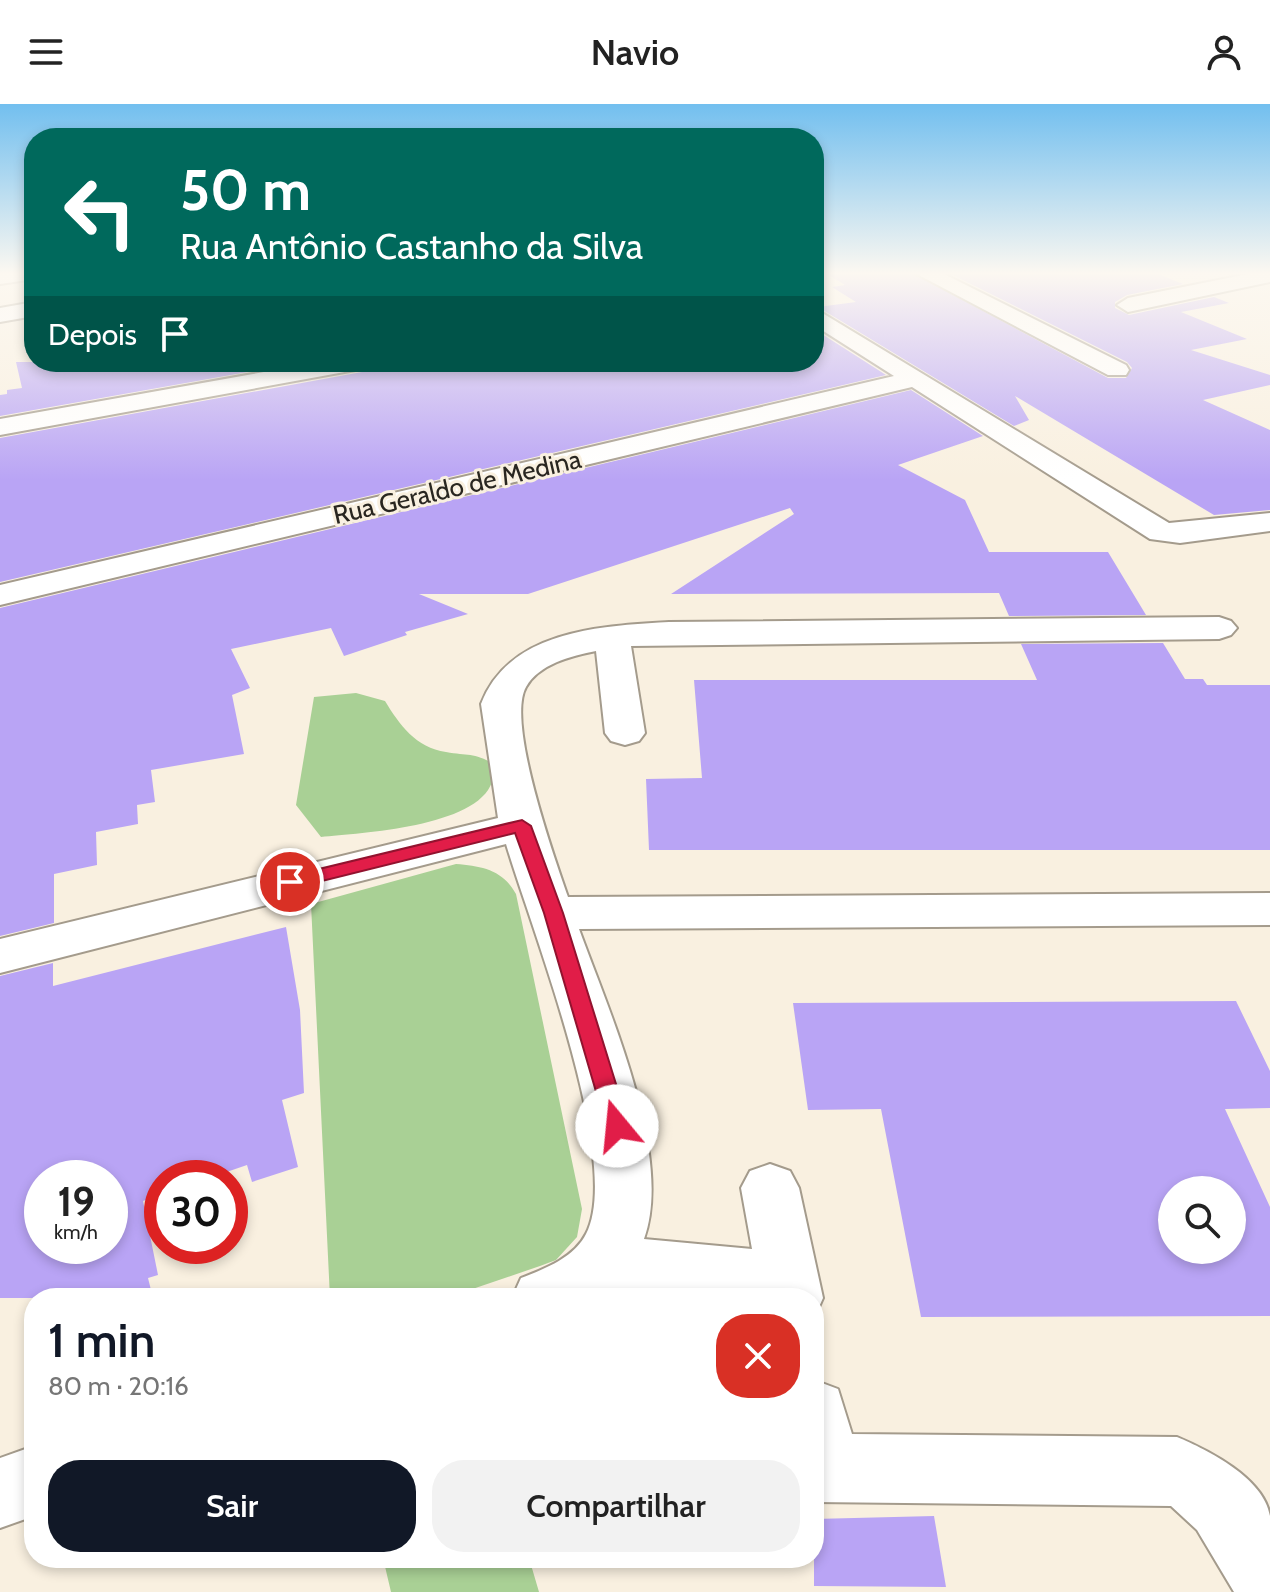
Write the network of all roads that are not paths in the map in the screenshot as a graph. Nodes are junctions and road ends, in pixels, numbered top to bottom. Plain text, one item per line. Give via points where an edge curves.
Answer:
1 (855, 341) edge
2 (1060, 341) edge
3 (1117, 370) dead end
4 (305, 372) edge
5 (914, 379) junction
6 (0, 427) edge
7 (1270, 522) edge
8 (0, 595) edge
9 (1219, 628) dead end
10 (612, 639) junction
11 (625, 733) dead end
12 (522, 826) junction
13 (1270, 909) edge
14 (553, 913) junction
15 (0, 956) edge
16 (770, 1188) dead end
17 (604, 1262) junction
18 (564, 1288) edge
19 (784, 1288) edge
20 (791, 1288) edge
21 (824, 1449) edge
22 (24, 1485) edge
23 (0, 1493) edge
24 (1270, 1584) edge

1 - 5 street
2 - 3 street
4 - 6 street
5 - 7 street via 1167,533
5 - 8 street, Rua Geraldo de Medina
9 - 10 street
10 - 11 street
10 - 12 street via 542,656 520,669 505,688 500,704
12 - 14 street
12 - 15 street
13 - 14 street
14 - 17 street via 617,1126 622,1186 617,1231
16 - 20 street
17 - 18 street
17 - 19 street
21 - 24 street via 1177,1472 1215,1495 1235,1518
22 - 23 street

